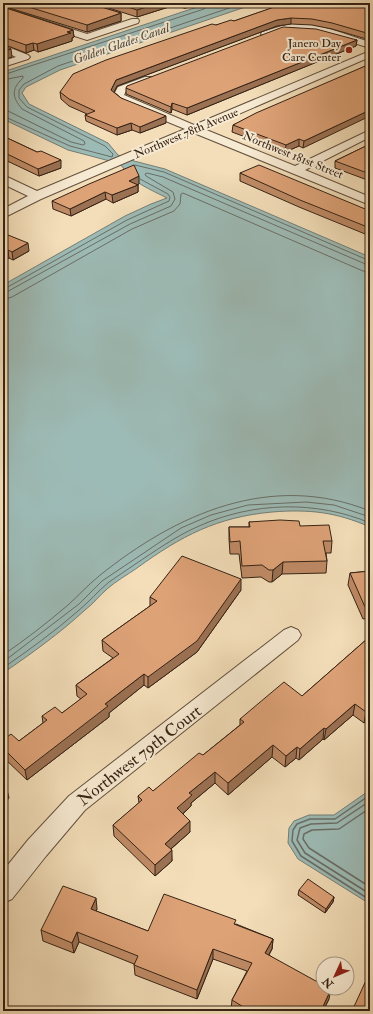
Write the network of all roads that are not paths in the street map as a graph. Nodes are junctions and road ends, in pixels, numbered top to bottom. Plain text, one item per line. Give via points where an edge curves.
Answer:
1 (3, 10) edge
2 (121, 17) edge
3 (258, 37) edge
4 (370, 46) edge
5 (3, 48) edge
6 (370, 54) edge
7 (3, 64) edge
8 (158, 75) edge
9 (195, 129) junction
10 (370, 133) edge
11 (296, 170) junction
12 (3, 179) edge
13 (37, 196) junction
14 (370, 201) edge
15 (3, 214) edge
16 (291, 636) dead end
17 (3, 891) edge

1 - 2 street via 87,37 135,21
3 - 4 street via 293,26 311,28
5 - 7 street via 25,56
6 - 9 street, Northwest 78th Avenue
8 - 9 street, Northwest 181st Street via 122,89 118,96 126,102
9 - 11 street, Northwest 181st Street
9 - 13 street, Northwest 78th Avenue
10 - 11 street
11 - 14 street, Northwest 181st Street
12 - 13 street
13 - 15 street, Northwest 78th Avenue
16 - 17 street, Northwest 79th Court via 77,803

